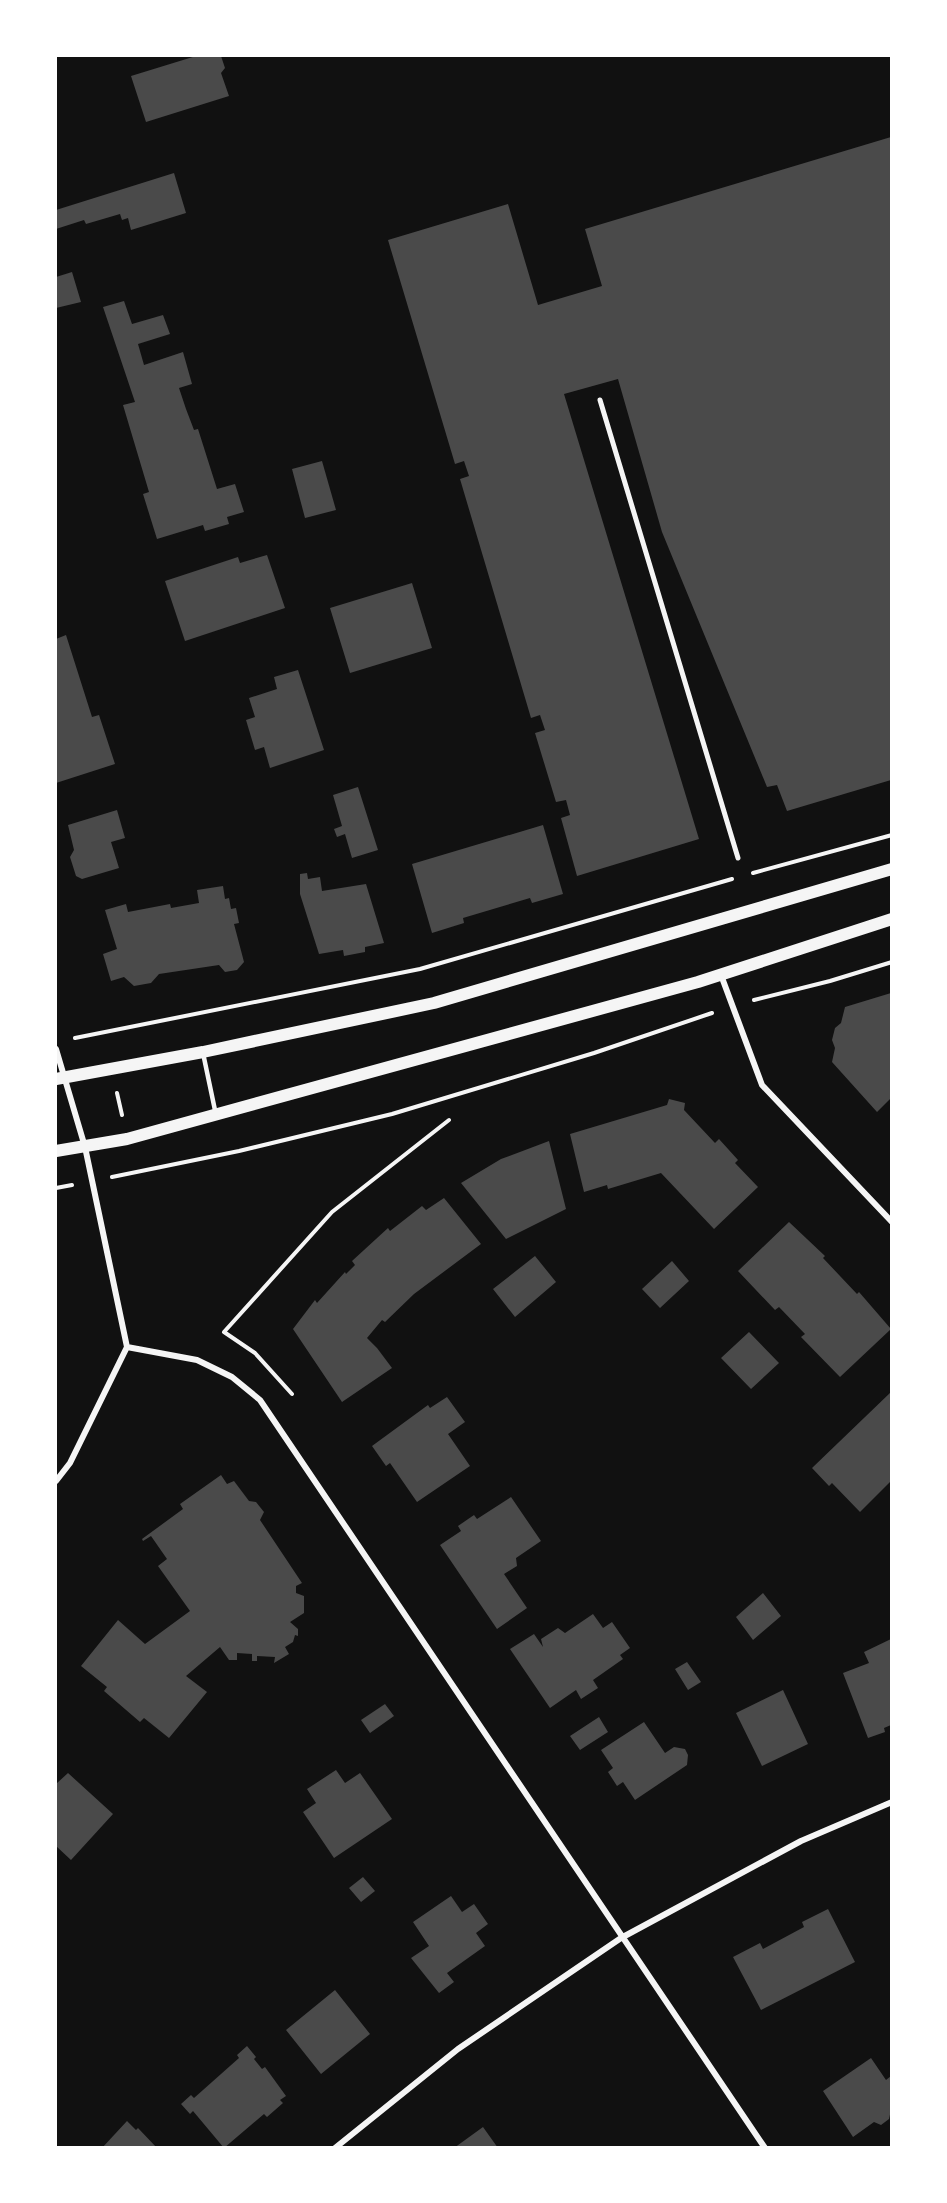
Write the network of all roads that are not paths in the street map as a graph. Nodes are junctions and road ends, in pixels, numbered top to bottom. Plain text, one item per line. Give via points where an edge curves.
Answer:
1 (600, 400) dead end
2 (738, 858) dead end
3 (891, 869) edge
4 (891, 919) edge
5 (721, 975) junction
6 (56, 1049) edge
7 (203, 1052) junction
8 (59, 1078) edge
9 (216, 1115) junction
10 (85, 1147) junction
11 (56, 1151) edge
12 (891, 1221) edge
13 (127, 1347) junction
14 (56, 1481) edge
15 (891, 1802) edge
16 (621, 1938) junction
17 (335, 2148) edge
18 (765, 2148) edge

1 - 2 street
3 - 7 main road via 434,1003
4 - 5 main road
5 - 9 main road
5 - 12 street via 762,1085
6 - 8 street
7 - 8 main road
7 - 9 lane
8 - 10 street
9 - 10 main road
10 - 11 main road
10 - 13 street
13 - 14 street via 70,1462
13 - 16 street via 197,1360 232,1377 260,1400
15 - 16 street via 801,1841
16 - 17 street via 458,2049
16 - 18 street

